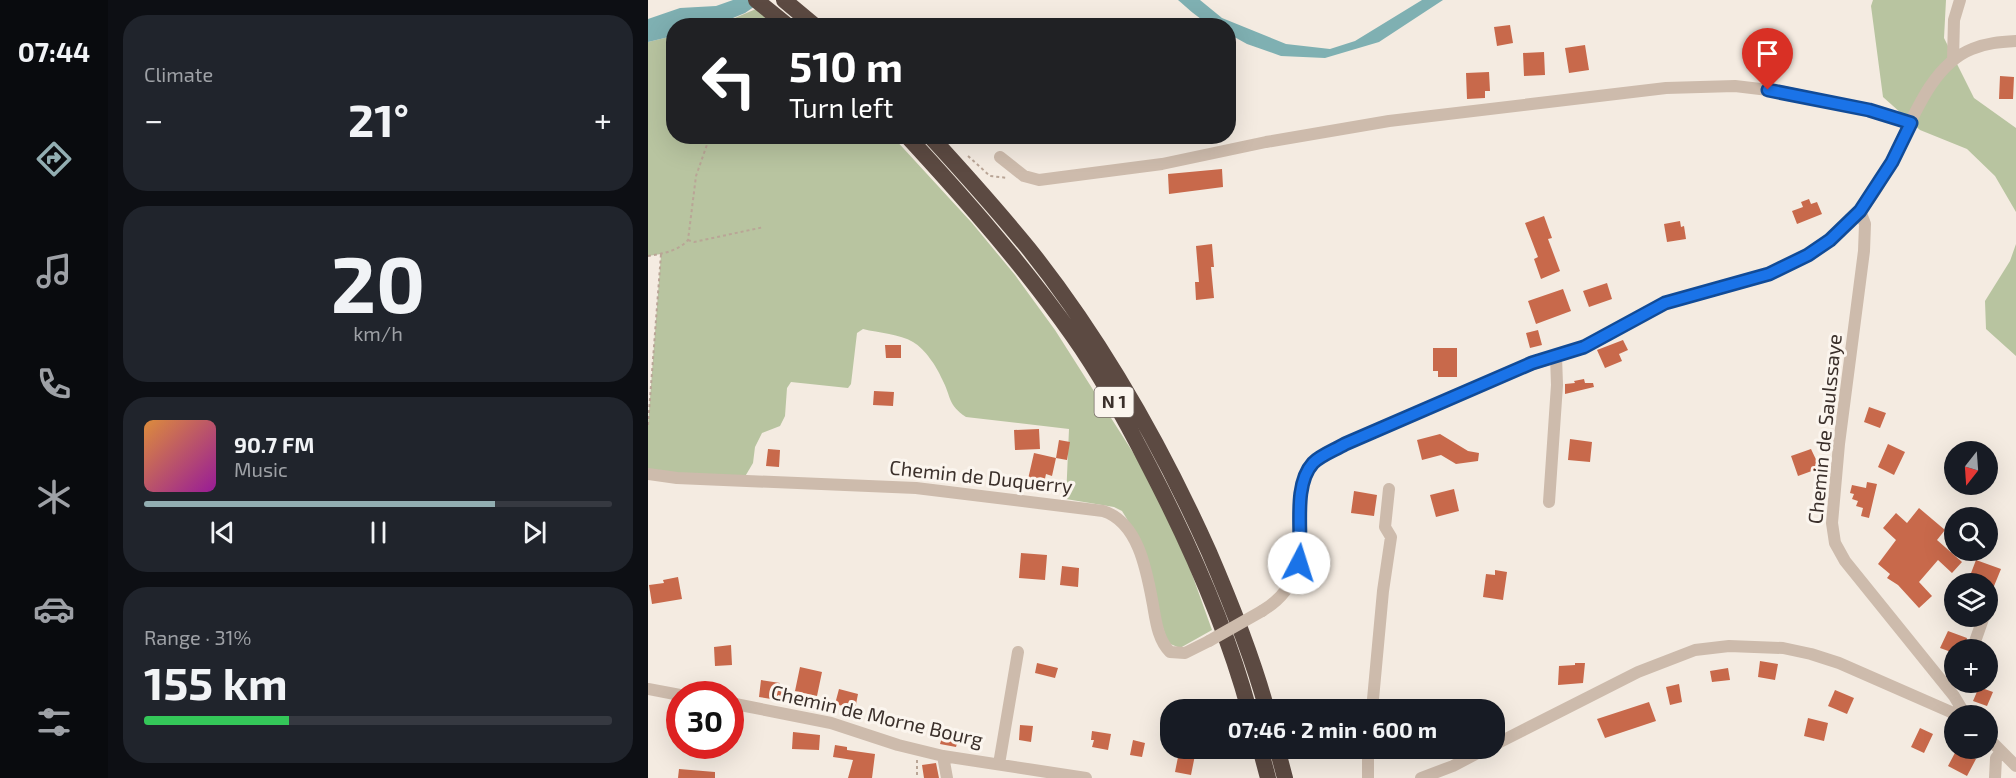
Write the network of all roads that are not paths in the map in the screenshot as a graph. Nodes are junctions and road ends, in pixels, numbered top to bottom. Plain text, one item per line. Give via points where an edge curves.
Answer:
1 (1960, 0) edge
2 (785, 1) edge
3 (763, 5) edge
4 (778, 18) edge
5 (805, 18) edge
6 (2016, 41) edge
7 (1953, 59) junction
8 (1911, 123) junction
9 (914, 144) edge
10 (937, 144) edge
11 (1000, 157) dead end
12 (1860, 211) junction
13 (1556, 356) junction
14 (648, 474) edge
15 (1389, 489) dead end
16 (1549, 502) dead end
17 (1018, 652) dead end
18 (648, 689) edge
19 (666, 692) edge
20 (1955, 693) edge
21 (1954, 696) junction
22 (1246, 699) edge
23 (1263, 699) edge
24 (1373, 699) edge
25 (1959, 705) edge
26 (744, 706) edge
27 (1944, 709) edge
28 (1505, 739) edge
29 (1998, 749) edge
30 (2001, 752) junction
31 (943, 756) junction
32 (1263, 759) edge
33 (1280, 759) edge
34 (1368, 759) edge
35 (1466, 759) edge
36 (999, 764) junction
37 (2016, 766) edge
38 (1039, 774) edge
39 (947, 778) edge
40 (1086, 778) edge
41 (1268, 778) edge
42 (1285, 778) edge
43 (1368, 778) edge
44 (1421, 778) edge
45 (1995, 778) edge

1 - 7 street via 1954,20
2 - 5 highway
3 - 4 highway
6 - 7 street via 1990,43
7 - 8 street via 1924,92
8 - 11 street via 1785,92 1735,86 1666,88 1389,121 1162,164 1039,180 1024,176
8 - 12 street via 1892,162
9 - 22 highway, N 1 via 1017,261 1074,337 1126,422 1170,505 1208,590
10 - 23 highway, N 1 via 1030,250 1088,331 1139,413 1186,500 1214,564
12 - 13 street via 1830,240 1769,274 1665,303 1592,344
12 - 21 street, Chemin de Saulssaye via 1865,224 1864,251 1839,444 1832,523 1835,543 1845,561
13 - 14 street, Chemin de Duquerry, bridge via 1345,444 1314,462 1301,490 1299,563 1284,592 1274,604 1178,654 1162,644 1137,546 1125,524 1114,514 916,488
13 - 16 street
15 - 24 street via 1385,527 1391,537
17 - 36 street
18 - 19 street
20 - 21 street
21 - 25 street, Chemin de Saulssaye
26 - 31 street, Chemin de Morne Bourg via 831,723
27 - 28 street via 1811,654 1783,648 1729,646 1695,650 1638,672
29 - 30 street
30 - 37 street
30 - 45 street via 1996,758
31 - 36 street, Chemin de Morne Bourg
31 - 39 street
32 - 41 highway
33 - 42 highway
34 - 43 street
35 - 44 street
36 - 38 street, Chemin de Morne Bourg
38 - 40 street, Chemin de Morne Bourg

